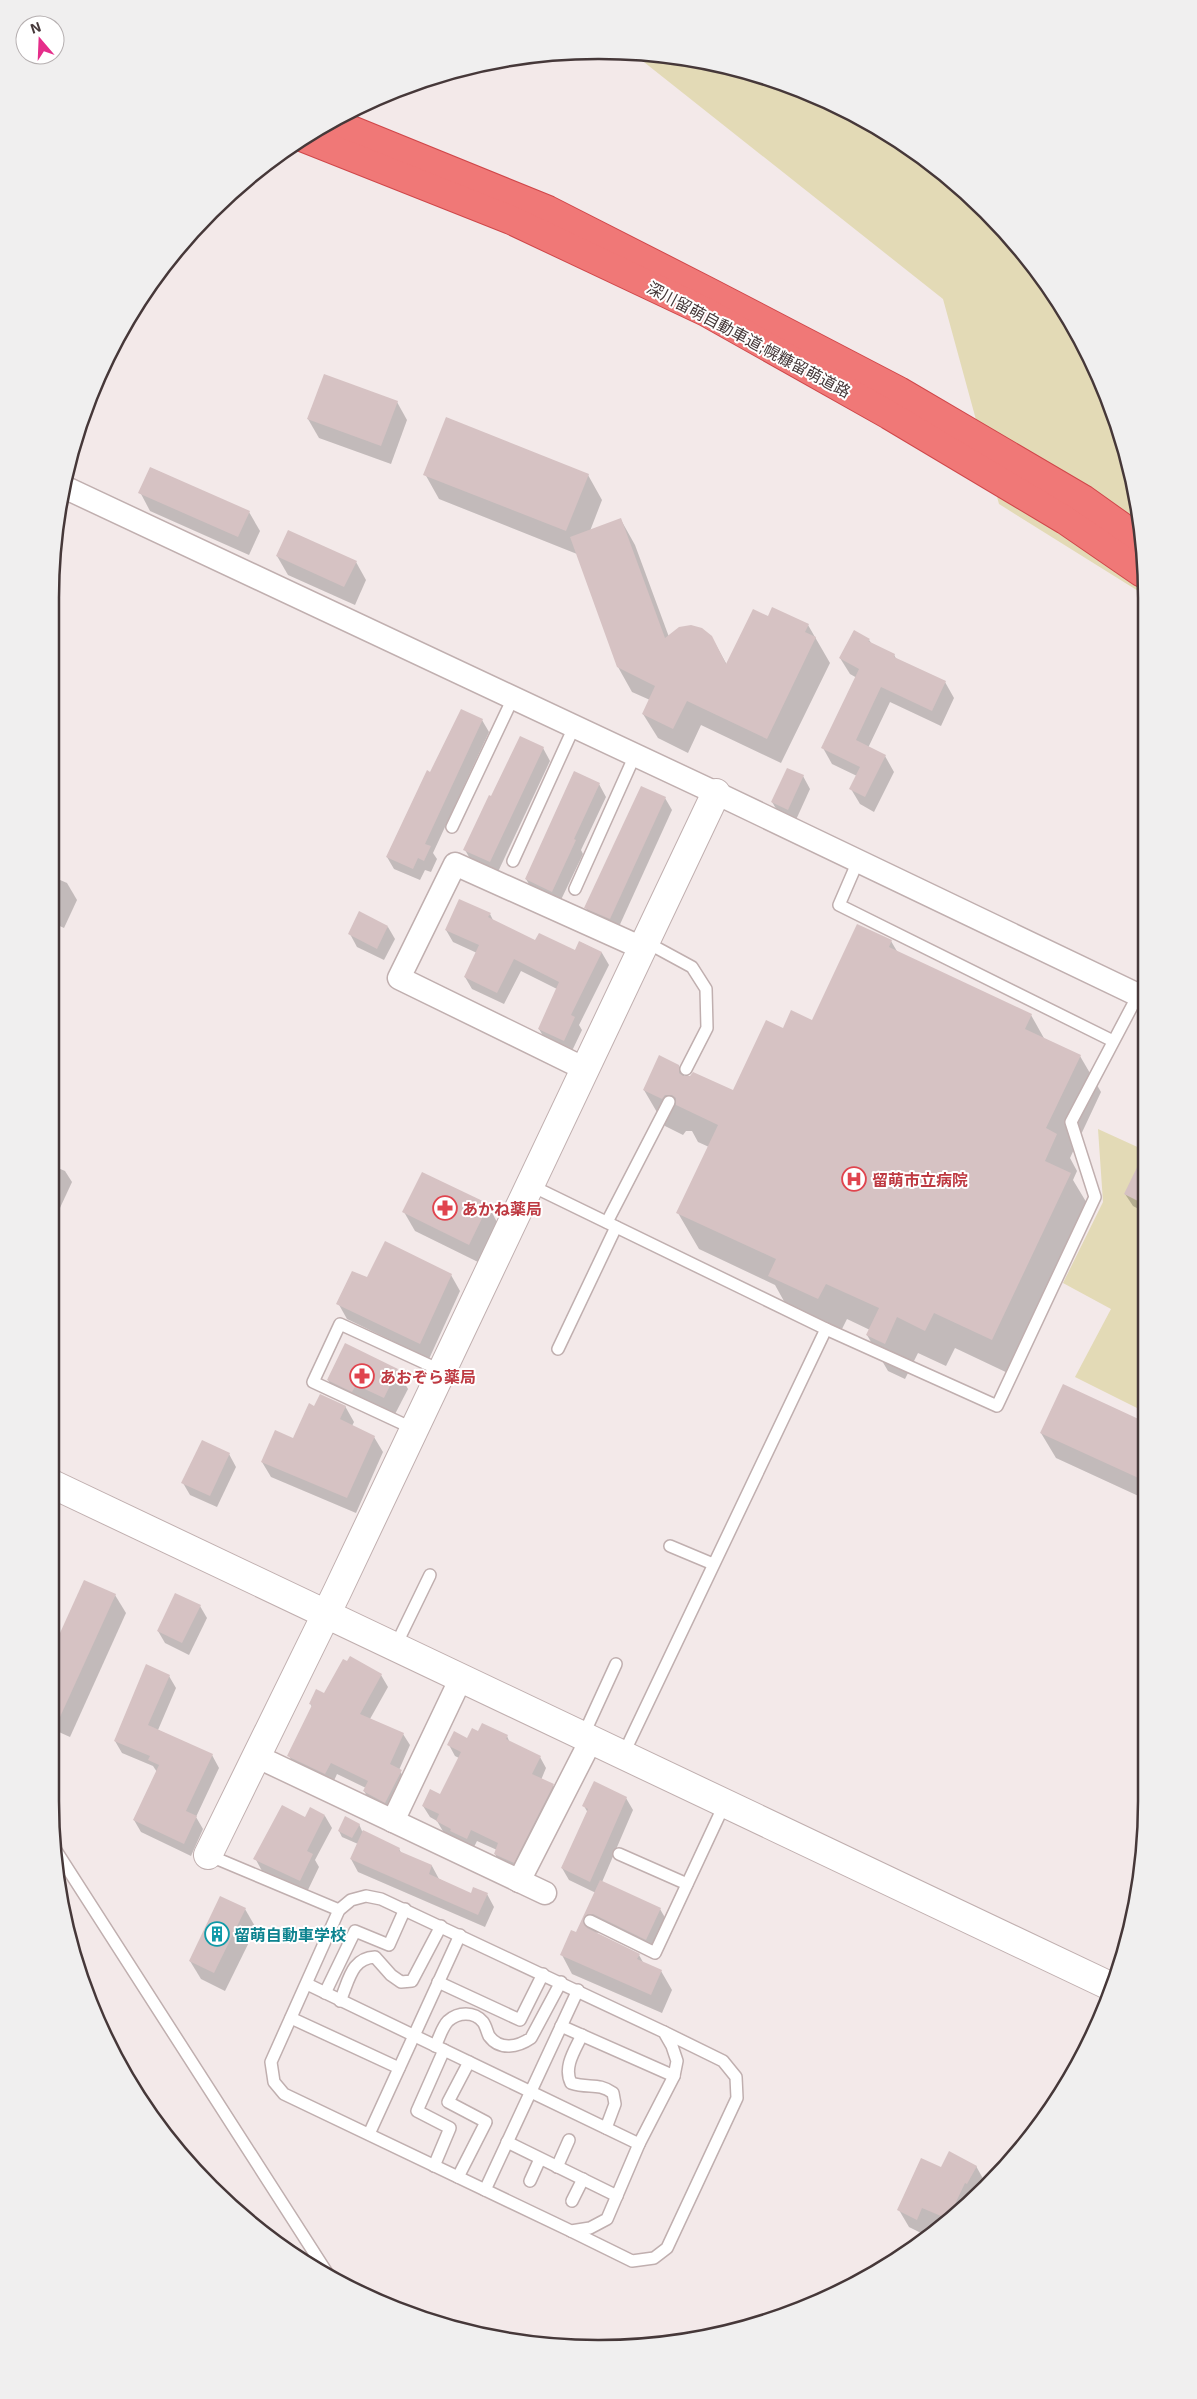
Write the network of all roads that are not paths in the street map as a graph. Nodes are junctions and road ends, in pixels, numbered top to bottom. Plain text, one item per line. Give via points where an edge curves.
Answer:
1 (339, 125) edge
2 (313, 141) edge
3 (69, 491) edge
4 (1135, 536) edge
5 (1137, 570) edge
6 (513, 698) junction
7 (574, 727) junction
8 (635, 755) junction
9 (716, 793) junction
10 (452, 827) dead end
11 (858, 861) junction
12 (513, 862) dead end
13 (575, 889) dead end
14 (644, 945) junction
15 (1138, 994) joint
16 (1113, 1041) junction
17 (686, 1068) dead end
18 (585, 1069) junction
19 (669, 1102) dead end
20 (530, 1185) junction
21 (612, 1224) junction
22 (826, 1329) junction
23 (558, 1350) dead end
24 (442, 1371) junction
25 (414, 1429) junction
26 (59, 1487) edge
27 (670, 1546) dead end
28 (714, 1564) junction
29 (430, 1575) dead end
30 (326, 1614) junction
31 (395, 1647) junction
32 (616, 1664) dead end
33 (461, 1678) junction
34 (587, 1738) junction
35 (623, 1755) junction
36 (256, 1756) junction
37 (725, 1803) junction
38 (393, 1821) junction
39 (619, 1854) dead end
40 (208, 1855) joint
41 (62, 1859) edge
42 (519, 1881) junction
43 (687, 1884) junction
44 (544, 1893) dead end
45 (405, 1909) junction
46 (339, 1910) junction
47 (590, 1921) dead end
48 (441, 1926) junction
49 (460, 1935) junction
50 (543, 1974) junction
51 (438, 1982) junction
52 (561, 1982) junction
53 (307, 1984) junction
54 (1106, 1984) edge
55 (578, 1990) junction
56 (325, 1993) junction
57 (340, 2000) junction
58 (291, 2018) junction
59 (561, 2026) junction
60 (664, 2032) junction
61 (414, 2036) junction
62 (582, 2036) junction
63 (440, 2048) junction
64 (468, 2062) junction
65 (399, 2068) junction
66 (674, 2076) junction
67 (531, 2091) junction
68 (606, 2128) junction
69 (369, 2134) junction
70 (569, 2140) dead end
71 (507, 2142) junction
72 (639, 2144) junction
73 (540, 2159) junction
74 (434, 2166) junction
75 (557, 2167) junction
76 (458, 2177) junction
77 (583, 2179) junction
78 (530, 2181) dead end
79 (485, 2190) junction
80 (616, 2196) junction
81 (572, 2201) dead end
82 (571, 2231) junction
83 (321, 2263) edge

1 - 4 highway, 深川留萌自動車道;幌糠留萌道路 via 548,210 718,296 899,391 1082,499
2 - 5 highway, 深川留萌自動車道;幌糠留萌道路 via 511,220 706,312 1066,520
3 - 6 street
6 - 7 street
6 - 10 lane
7 - 8 street
7 - 12 lane
8 - 9 street
8 - 13 lane
9 - 11 street
9 - 14 street
11 - 15 street
11 - 16 lane via 839,905
14 - 17 lane via 692,967 706,989 706,1028
14 - 18 street
14 - 18 street via 455,864 399,978
15 - 16 lane
16 - 22 lane via 1071,1122 1095,1197 998,1406
18 - 20 street
19 - 21 lane
20 - 21 lane
20 - 24 street
21 - 22 lane
21 - 23 lane
22 - 28 lane
24 - 25 street
24 - 25 lane via 340,1324 313,1382
25 - 30 street
26 - 30 street
27 - 28 lane
28 - 35 lane
29 - 31 lane
30 - 31 street
30 - 36 street
31 - 33 street
32 - 34 lane
33 - 34 street
33 - 38 street
34 - 35 street
34 - 42 street
35 - 37 street
36 - 38 street
36 - 40 street
37 - 43 lane
37 - 54 street
38 - 42 street
39 - 43 lane
40 - 46 lane
41 - 83 lane
42 - 44 street
43 - 47 lane via 655,1953
45 - 46 lane via 381,1898 366,1896 351,1900
45 - 48 lane
45 - 56 lane via 389,1945 355,1931
46 - 53 lane
48 - 49 lane
48 - 57 lane via 412,1981 401,1982 376,1956 366,1957 356,1963
49 - 50 lane
49 - 51 lane
50 - 51 lane via 520,2020
50 - 52 lane
51 - 61 lane
52 - 55 lane
52 - 63 lane via 531,2038 524,2043 512,2047 502,2045 490,2038 483,2022 474,2014 461,2014 447,2022
53 - 56 lane
53 - 58 lane
55 - 59 lane
55 - 60 lane
56 - 57 lane
57 - 61 lane
58 - 65 lane
58 - 69 lane via 271,2062 274,2082 284,2094
59 - 62 lane
59 - 67 lane
60 - 66 lane via 676,2061
60 - 82 lane via 723,2060 736,2077 738,2098 667,2248 654,2258 632,2261
61 - 63 lane
61 - 65 lane
62 - 66 lane
62 - 68 lane via 569,2064 568,2076 571,2083 582,2087 603,2086 612,2093 615,2104
63 - 64 lane
63 - 74 lane via 416,2111 450,2128
64 - 67 lane
64 - 76 lane via 448,2102 486,2122
65 - 69 lane
66 - 72 lane
67 - 68 lane
67 - 71 lane
68 - 72 lane
69 - 74 lane
70 - 75 lane
71 - 73 lane
71 - 79 lane
72 - 80 lane
73 - 75 lane
73 - 78 lane
74 - 76 lane
75 - 77 lane
76 - 79 lane
77 - 80 lane
77 - 81 lane
79 - 82 lane
80 - 82 lane via 607,2219 590,2228

